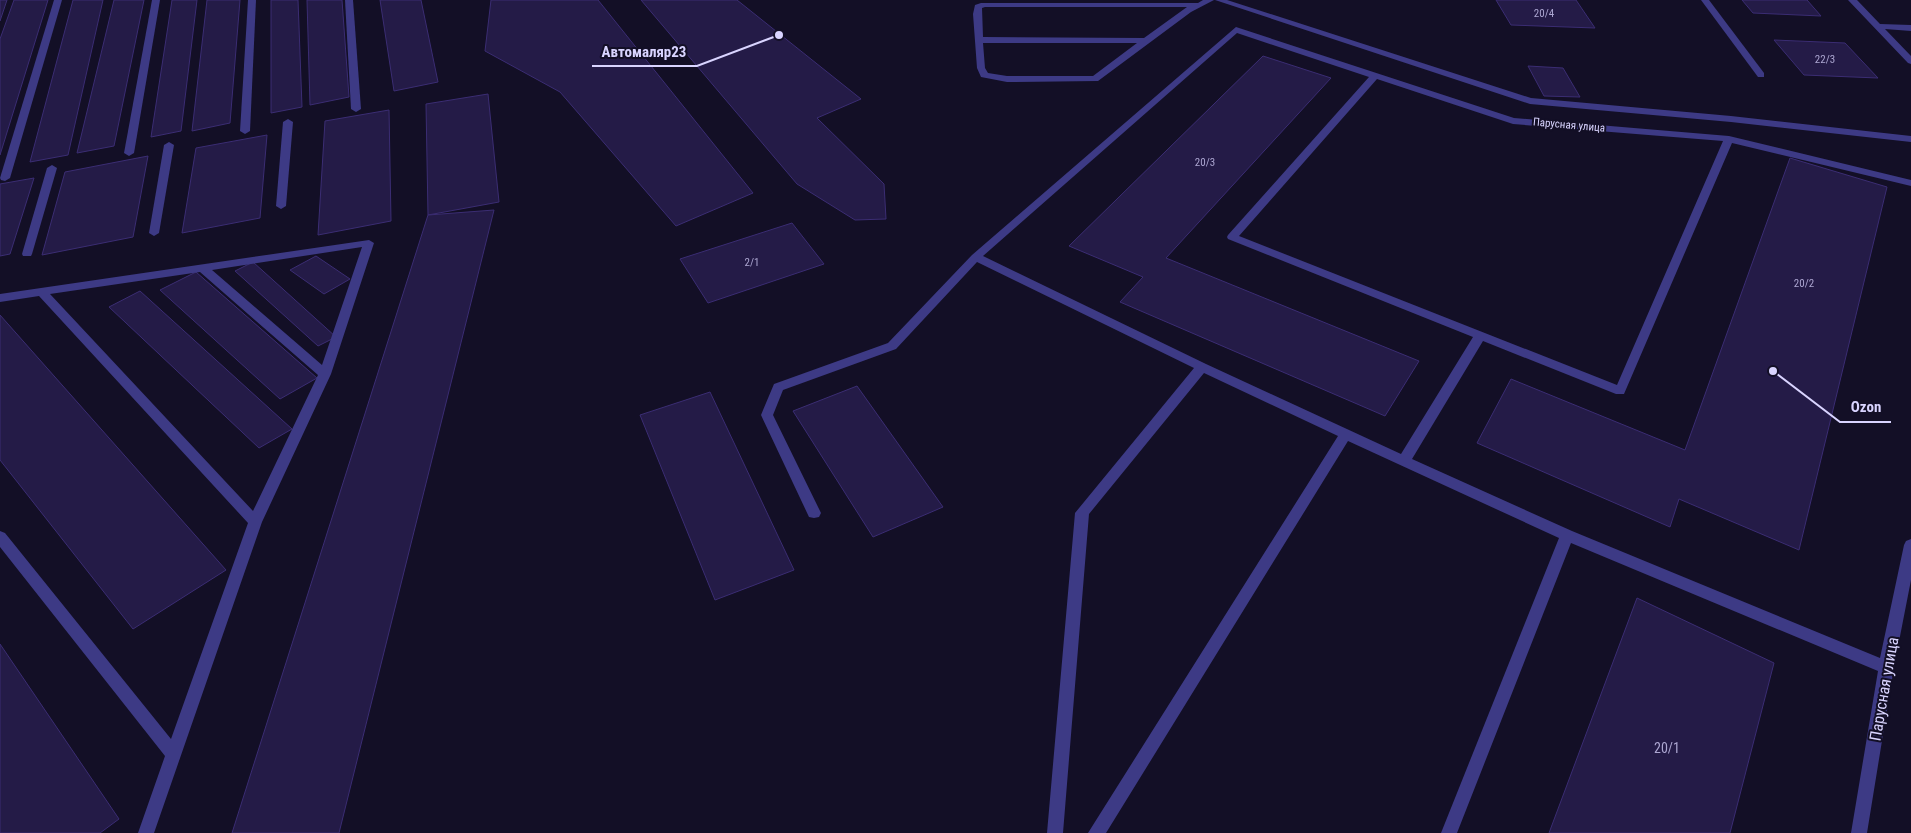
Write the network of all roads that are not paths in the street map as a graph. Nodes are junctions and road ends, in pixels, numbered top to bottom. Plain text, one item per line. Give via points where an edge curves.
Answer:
1 (58, 0) edge
2 (156, 0) edge
3 (252, 0) edge
4 (349, 0) edge
5 (1210, 0) edge
6 (1219, 0) edge
7 (1705, 0) edge
8 (1852, 0) edge
9 (1198, 6) junction
10 (1877, 26) junction
11 (1911, 28) edge
12 (979, 40) junction
13 (1146, 41) junction
14 (1911, 62) edge
15 (1761, 75) dead end
16 (1375, 76) junction
17 (356, 109) dead end
18 (288, 122) dead end
19 (245, 131) dead end
20 (1729, 139) junction
21 (1911, 139) edge
22 (170, 146) dead end
23 (129, 153) dead end
24 (52, 168) dead end
25 (5, 178) dead end
26 (1911, 183) edge
27 (281, 206) dead end
28 (154, 233) dead end
29 (27, 254) dead end
30 (976, 257) junction
31 (203, 268) junction
32 (42, 292) junction
33 (0, 298) edge
34 (1480, 336) junction
35 (1202, 367) junction
36 (325, 374) junction
37 (1346, 434) junction
38 (1404, 460) junction
39 (814, 513) dead end
40 (255, 522) junction
41 (1567, 535) junction
42 (0, 537) edge
43 (1911, 545) edge
44 (1886, 667) junction
45 (174, 755) junction
46 (146, 833) edge
47 (1055, 833) edge
48 (1096, 833) edge
49 (1449, 833) edge
50 (1860, 833) edge

1 - 25 street
2 - 23 street
3 - 19 street
4 - 17 street
5 - 9 street
6 - 21 street via 1530,100 1731,118
7 - 15 street
8 - 10 street
9 - 12 street via 984,5 978,7 977,14
9 - 13 street
10 - 11 street
10 - 14 street
12 - 13 street
12 - 13 street via 984,75 1007,79 1095,79
16 - 20 street, Парусная улица via 1513,121
16 - 30 street, Парусная улица via 1236,30
16 - 34 street via 1232,237
18 - 27 street
20 - 26 street, Парусная улица
20 - 34 street via 1620,391
22 - 28 street
24 - 29 street
30 - 35 street
30 - 39 street via 892,346 778,387 766,415
31 - 32 street
31 - 36 street
31 - 36 street via 368,243
32 - 33 street
32 - 40 street
34 - 38 street
35 - 37 street
35 - 47 street via 1082,513
36 - 40 street
37 - 38 street
37 - 48 street
38 - 41 street
40 - 45 street
41 - 44 street
41 - 49 street
42 - 45 street
43 - 44 street, Парусная улица
44 - 50 street, Парусная улица
45 - 46 street

